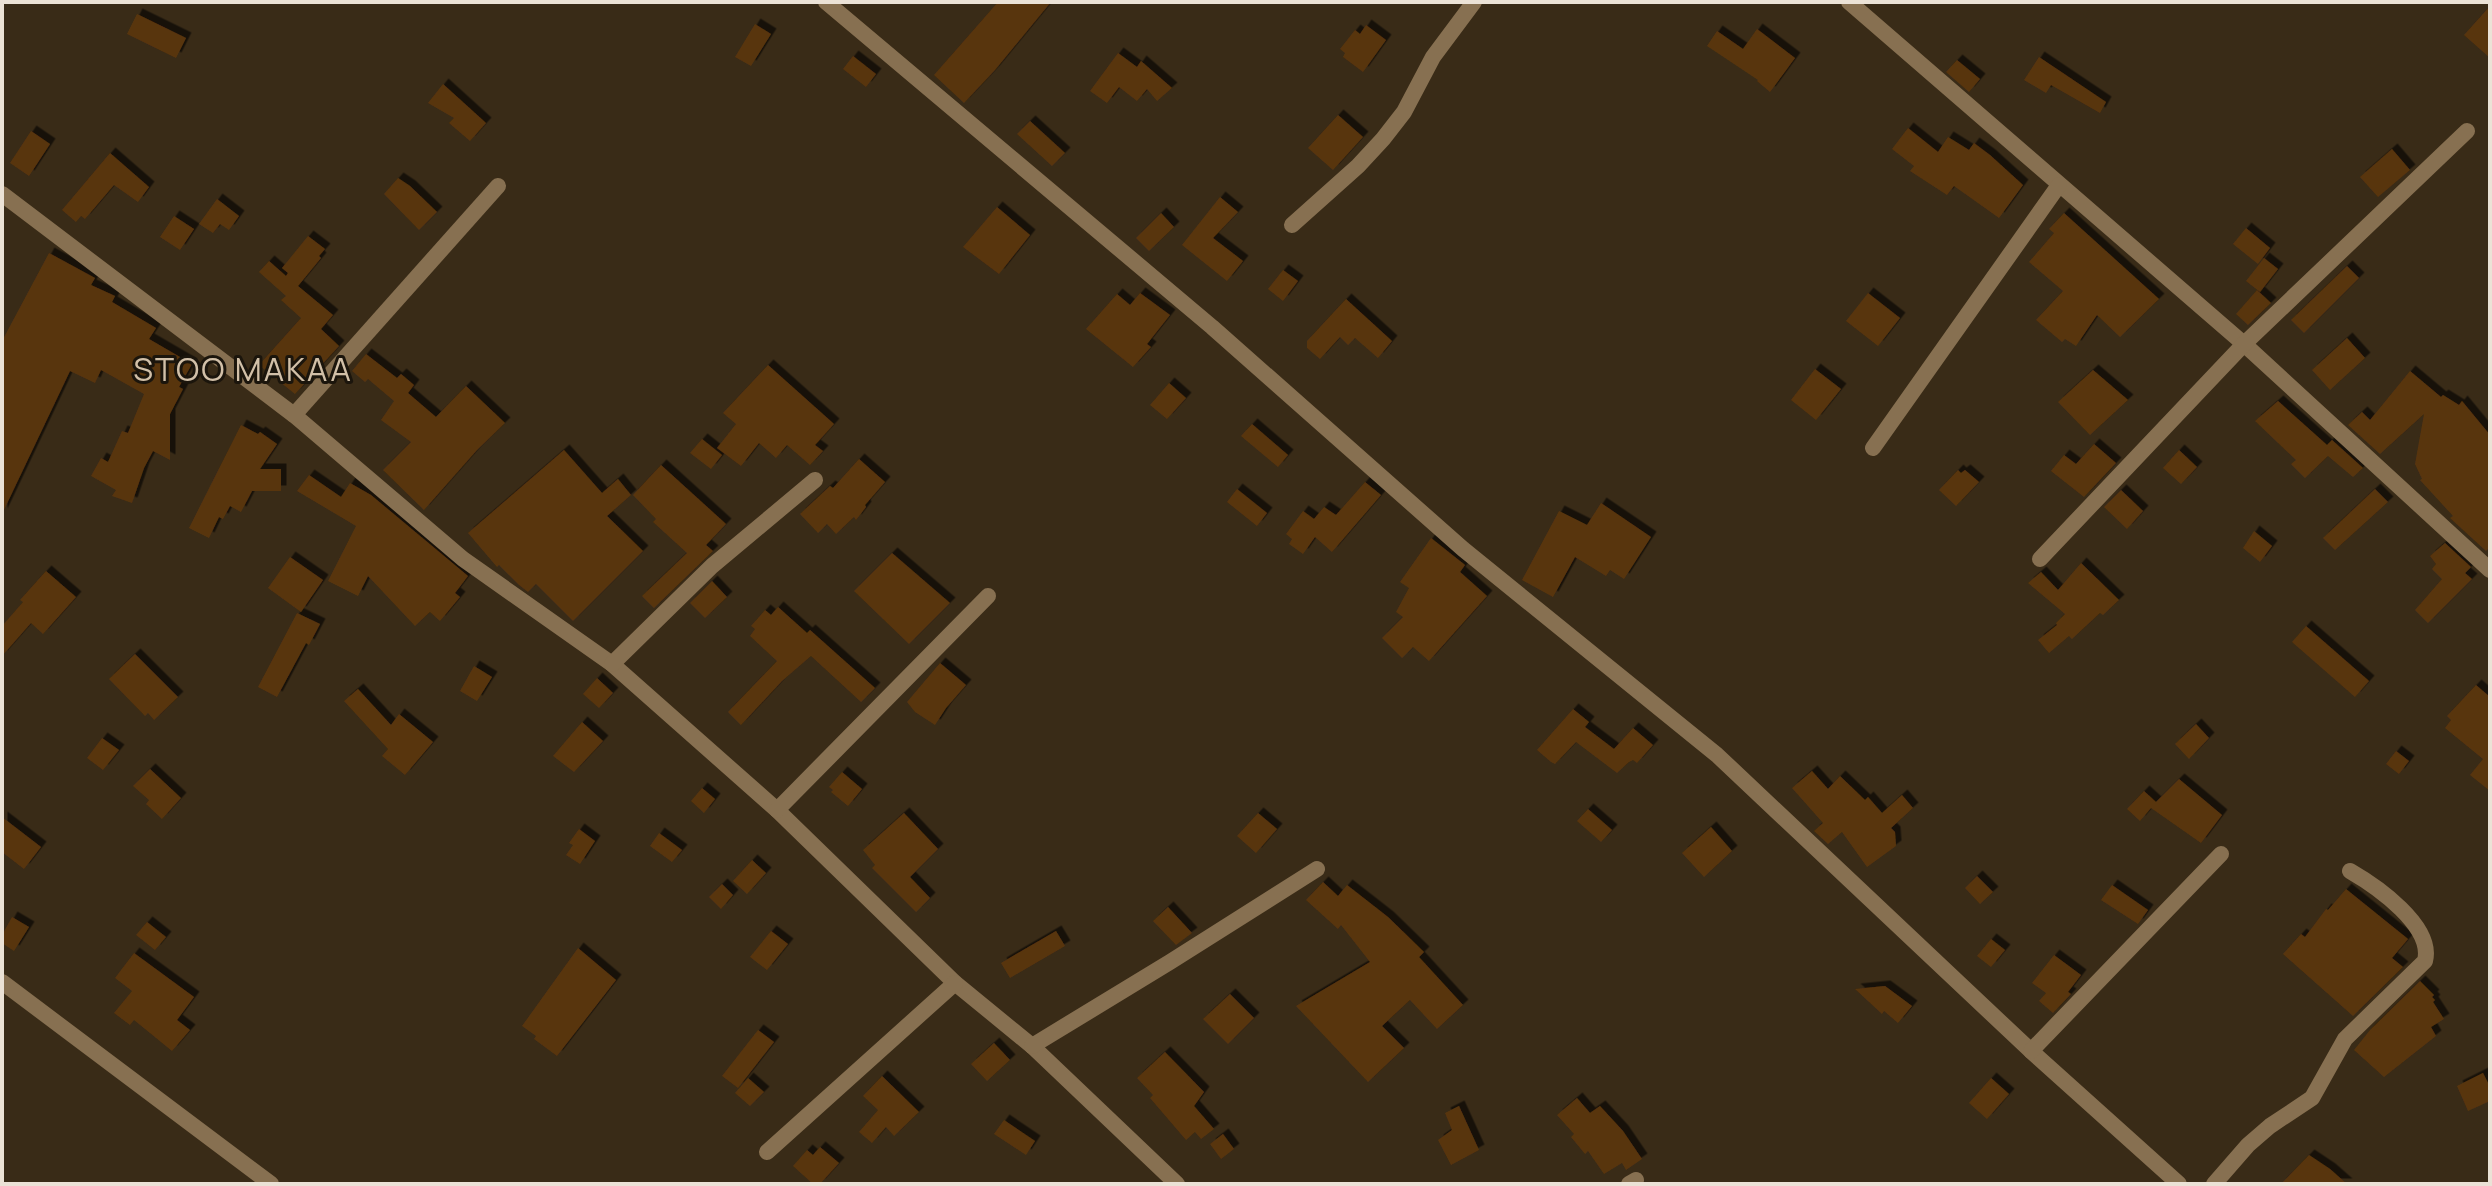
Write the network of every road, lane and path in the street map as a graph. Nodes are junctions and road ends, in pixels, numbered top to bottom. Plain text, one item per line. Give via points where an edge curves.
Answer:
1 (826, 2) edge
2 (1474, 2) edge
3 (1849, 2) edge
4 (2467, 131) dead end
5 (2059, 185) junction
6 (498, 186) dead end
7 (2, 194) edge
8 (1292, 225) dead end
9 (2244, 344) junction
10 (294, 415) junction
11 (1873, 448) dead end
12 (815, 480) dead end
13 (2040, 559) dead end
14 (2490, 570) edge
15 (988, 596) dead end
16 (612, 664) junction
17 (777, 810) junction
18 (2221, 854) dead end
19 (1317, 869) dead end
20 (2350, 871) dead end
21 (2, 982) edge
22 (955, 983) junction
23 (1032, 1046) junction
24 (2031, 1051) junction
25 (767, 1152) dead end
26 (271, 1184) edge
27 (1177, 1184) edge
28 (2179, 1184) edge
29 (2214, 1184) edge

1 - 24 street via 1212,327 1463,549 1717,755
2 - 8 street via 1383,139
3 - 5 street
4 - 9 street
5 - 9 street
5 - 11 street
6 - 10 street
7 - 10 street
9 - 13 street
9 - 14 street
10 - 16 street via 463,559
12 - 16 street via 712,566
15 - 17 street
16 - 17 street
17 - 22 street
18 - 24 street
19 - 23 street
20 - 29 street via 2411,919 2425,946 2425,961 2345,1039 2312,1098 2248,1145
21 - 26 street
22 - 23 street
22 - 25 street
23 - 27 street
24 - 28 street

